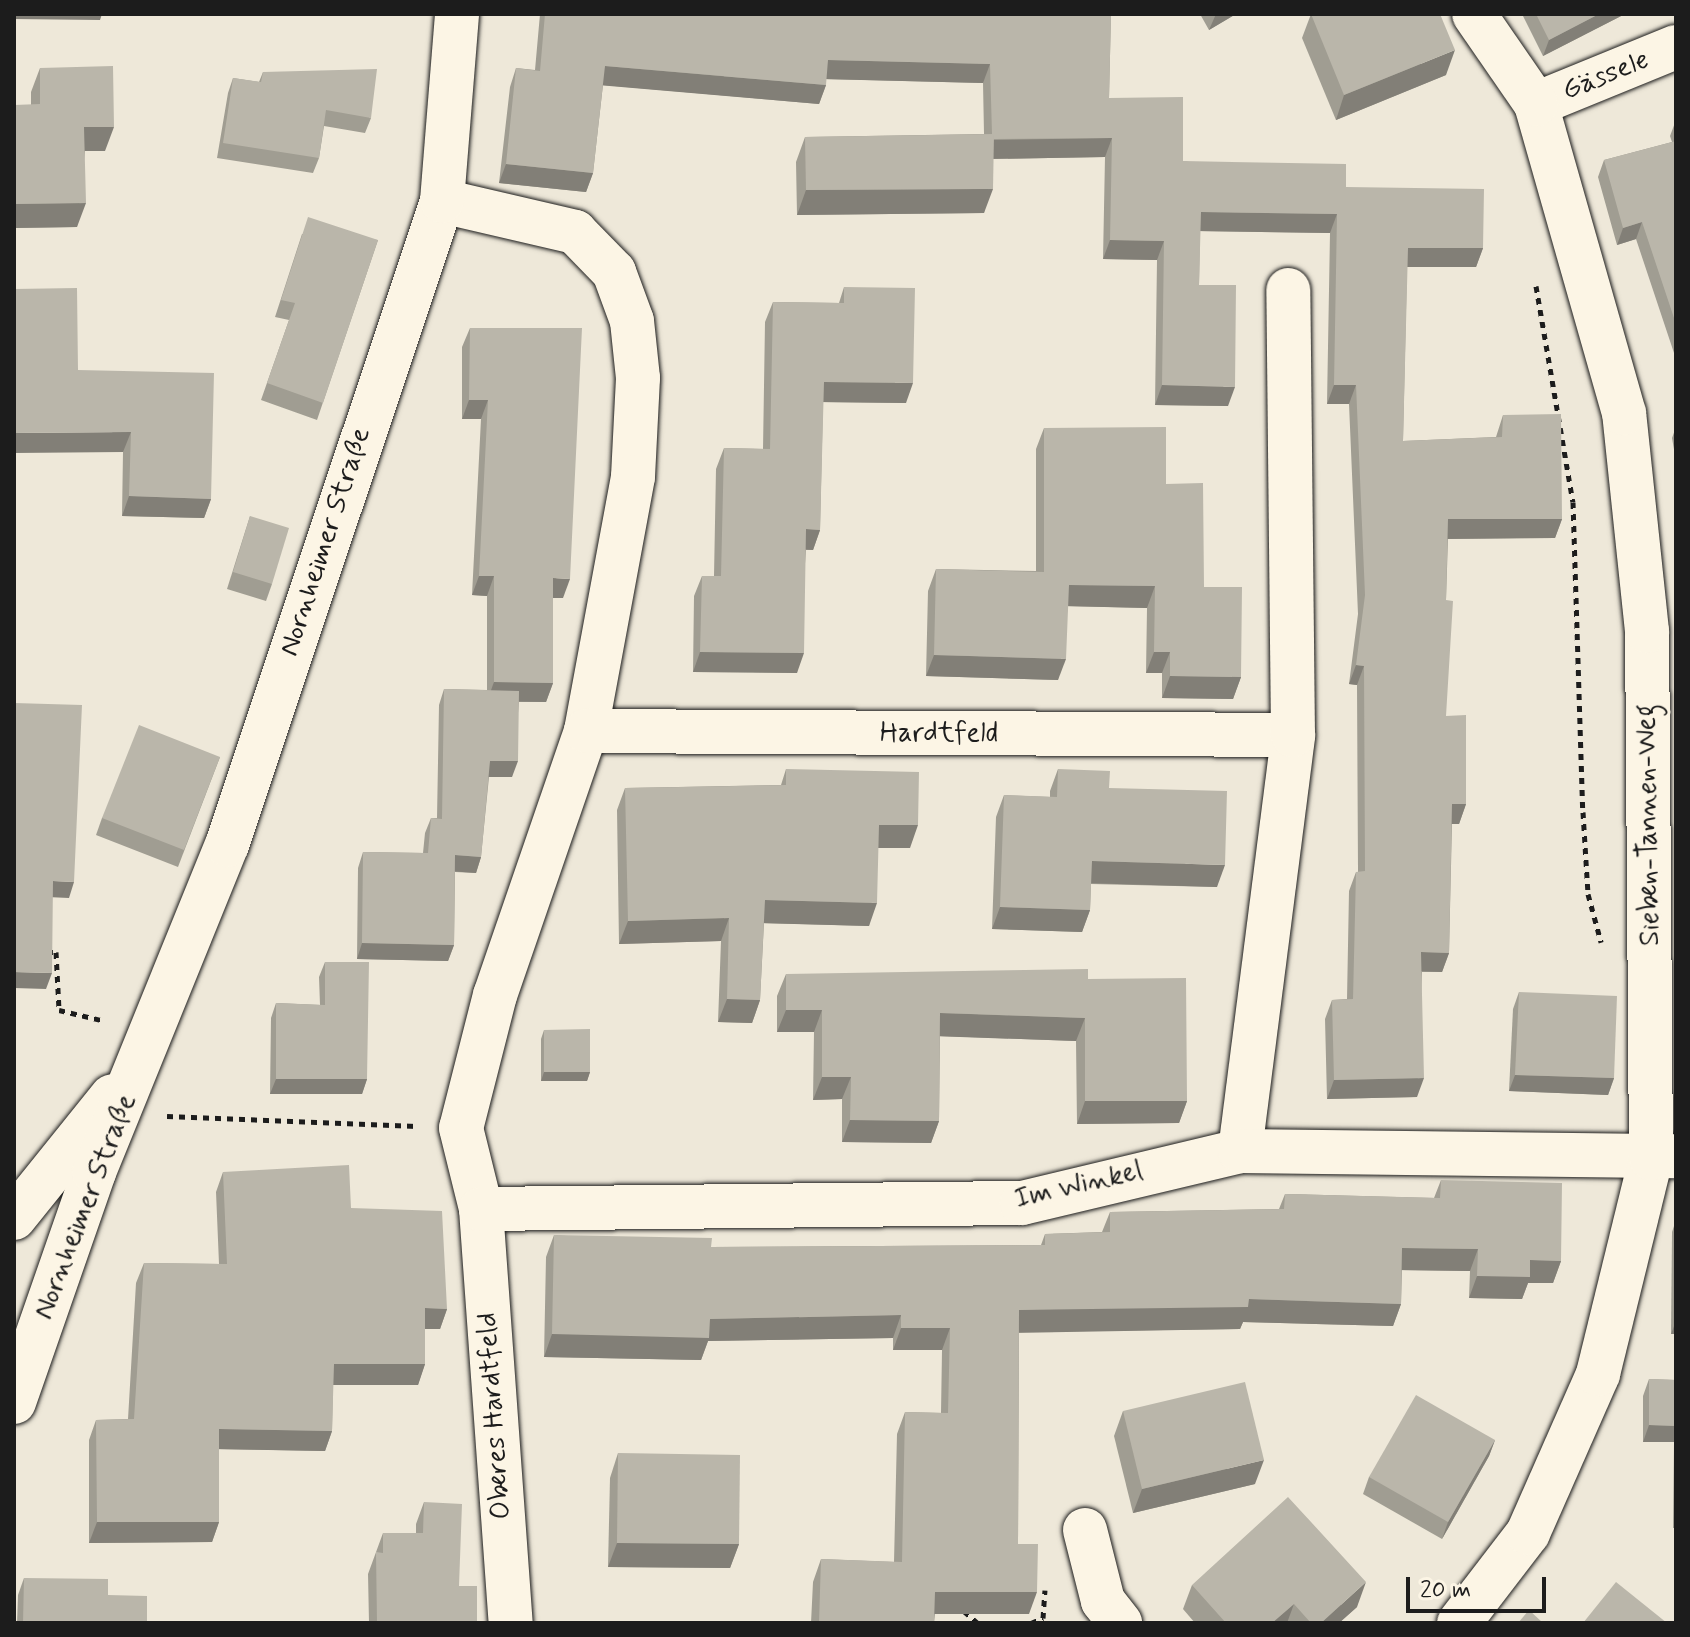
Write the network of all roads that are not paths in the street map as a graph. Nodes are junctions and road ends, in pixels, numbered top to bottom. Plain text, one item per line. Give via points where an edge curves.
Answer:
1 (457, 14) edge
2 (1474, 14) edge
3 (1676, 47) edge
4 (1536, 104) junction
5 (442, 201) junction
6 (1288, 290) dead end
7 (586, 731) junction
8 (1293, 735) junction
9 (145, 1058) junction
10 (1240, 1151) junction
11 (1664, 1157) edge
12 (481, 1209) junction
13 (14, 1218) edge
14 (14, 1402) edge
15 (1085, 1530) dead end
16 (511, 1623) edge
17 (1120, 1623) edge
18 (1459, 1623) edge

1 - 5 street, Nornheimer Straße
2 - 4 street, Sieben-Tannen-Weg
3 - 4 street, Gässele
4 - 11 street, Sieben-Tannen-Weg via 1624,413 1647,631
5 - 7 street via 575,232 614,272 632,321 638,378 633,477
5 - 9 street, Nornheimer Straße via 227,845
6 - 8 street
7 - 8 street, Hardtfeld
7 - 12 street via 495,995 461,1128
8 - 10 street
9 - 13 street, Nornheimer Straße
9 - 14 street, Nornheimer Straße via 94,1172
10 - 11 street, Im Winkel
10 - 12 street, Im Winkel via 1022,1203
11 - 18 street, Sieben-Tannen-Weg via 1598,1374 1528,1533
12 - 16 street, Oberes Hardtfeld
15 - 17 street via 1103,1601

